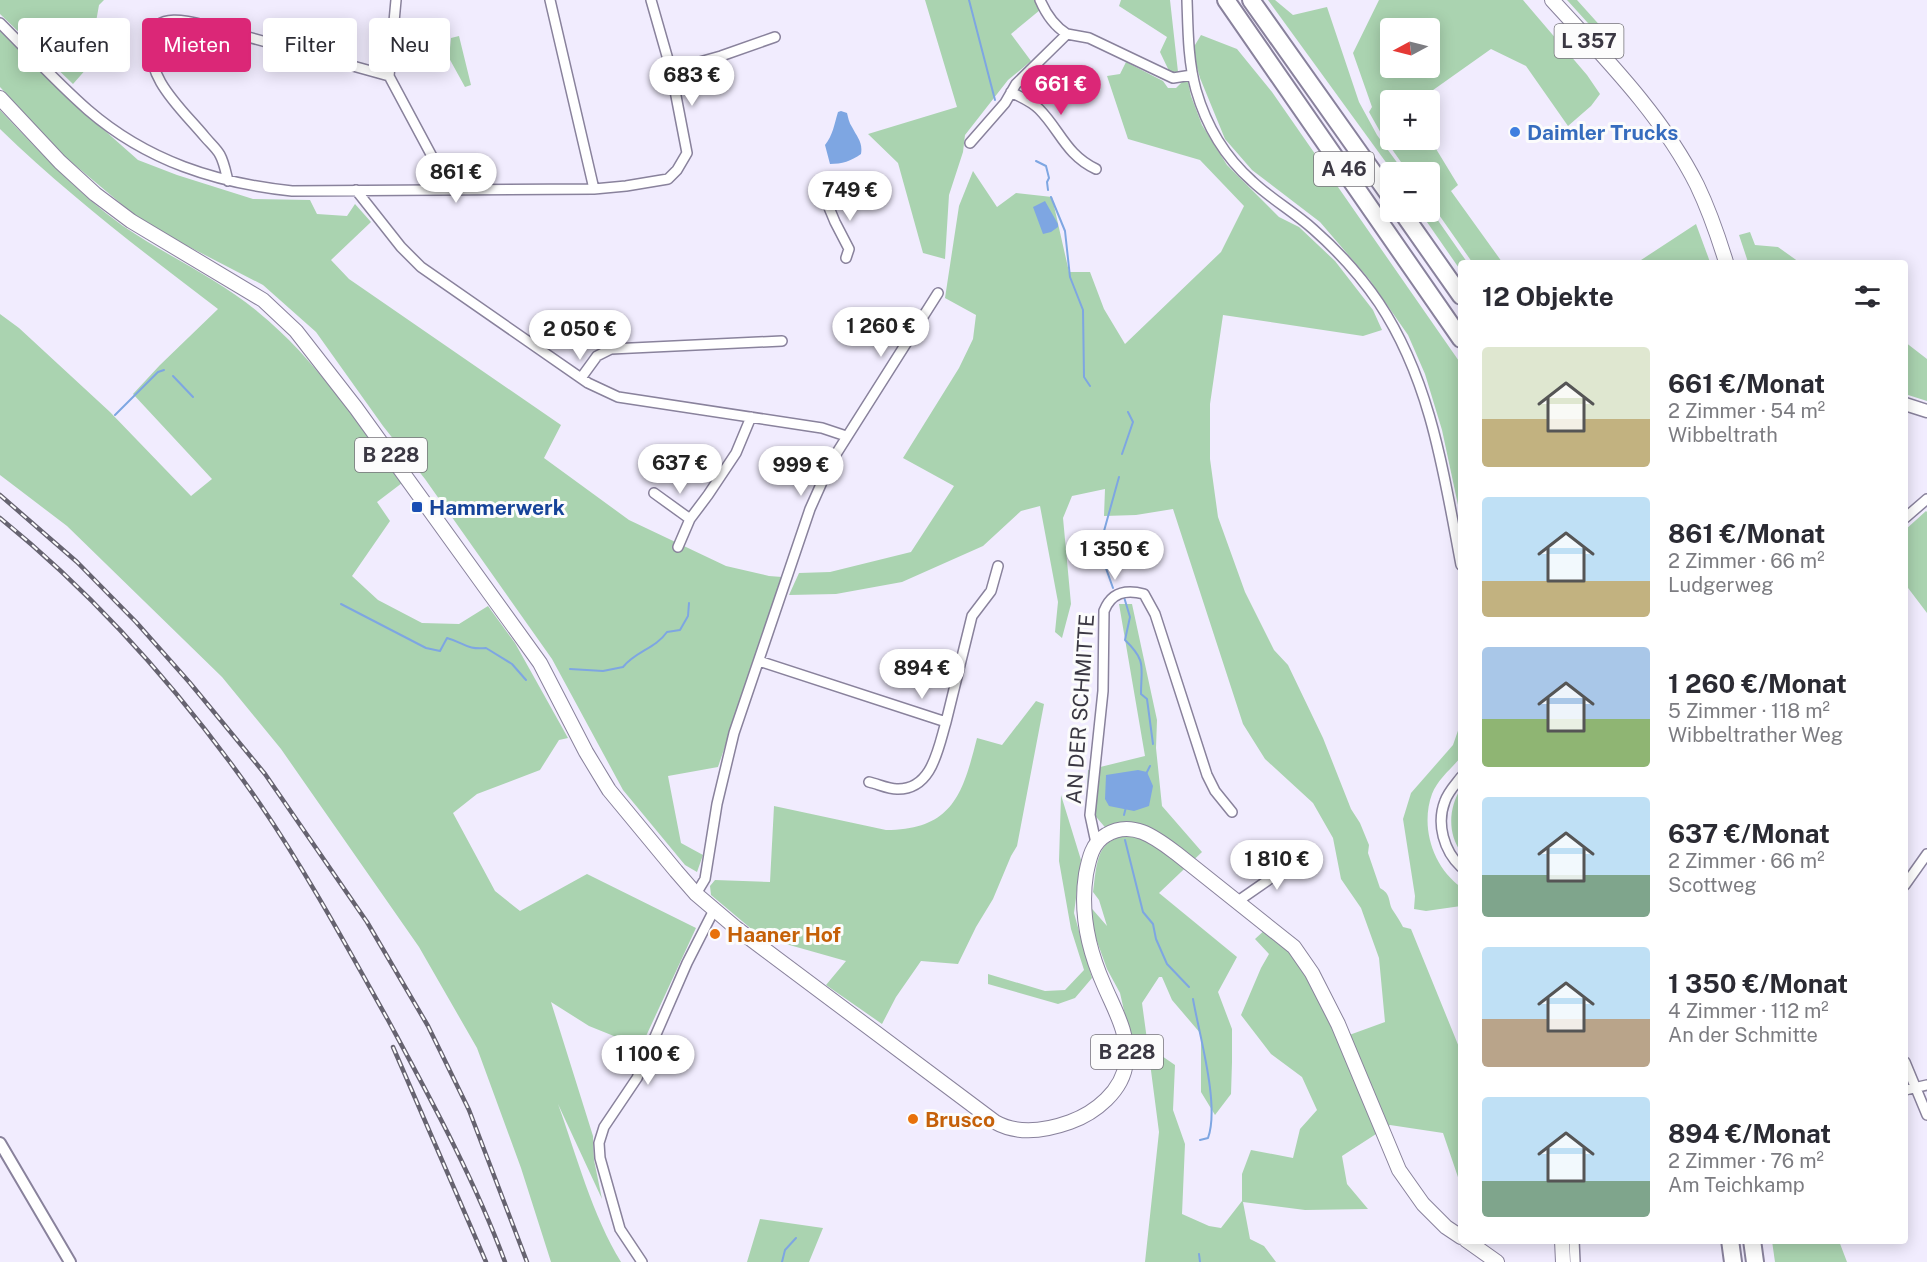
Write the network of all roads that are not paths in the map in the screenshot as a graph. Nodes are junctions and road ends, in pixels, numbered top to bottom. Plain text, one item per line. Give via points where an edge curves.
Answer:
1 (396, 0) edge
2 (550, 0) edge
3 (651, 0) edge
4 (1040, 0) edge
5 (1187, 0) edge
6 (1226, 0) edge
7 (1251, 0) edge
8 (1552, 0) edge
9 (0, 23) edge
10 (1067, 34) junction
11 (775, 37) dead end
12 (671, 70) junction
13 (1192, 75) junction
14 (389, 76) junction
15 (1011, 92) junction
16 (0, 98) edge
17 (970, 143) dead end
18 (1096, 169) dead end
19 (228, 181) junction
20 (1380, 182) edge
21 (820, 186) dead end
22 (594, 189) junction
23 (356, 190) junction
24 (450, 190) junction
25 (1409, 222) edge
26 (1430, 251) junction
27 (846, 258) dead end
28 (1725, 260) edge
29 (1458, 283) edge
30 (1458, 292) edge
31 (938, 293) dead end
32 (1458, 335) edge
33 (782, 341) dead end
34 (581, 378) junction
35 (1908, 405) edge
36 (1927, 411) edge
37 (750, 417) junction
38 (846, 436) junction
39 (654, 493) dead end
40 (1927, 499) edge
41 (1908, 515) edge
42 (690, 519) junction
43 (678, 547) dead end
44 (1458, 548) edge
45 (998, 566) dead end
46 (759, 661) junction
47 (946, 722) junction
48 (1458, 781) edge
49 (869, 782) dead end
50 (1232, 813) dead end
51 (1096, 843) junction
52 (1927, 854) edge
53 (1300, 858) dead end
54 (1458, 864) edge
55 (1908, 881) edge
56 (696, 894) junction
57 (1238, 902) junction
58 (714, 910) junction
59 (1908, 1069) edge
60 (1927, 1085) edge
61 (1916, 1089) junction
62 (1908, 1090) edge
63 (1927, 1115) edge
64 (0, 1143) edge
65 (1458, 1235) edge
66 (1472, 1244) edge
67 (1563, 1244) edge
68 (1572, 1244) edge
69 (1731, 1244) edge
70 (1753, 1244) edge
71 (1566, 1261) edge
72 (70, 1262) edge
73 (642, 1262) edge
74 (1497, 1262) edge
75 (1733, 1262) edge
76 (1755, 1262) edge

1 - 14 street
2 - 22 street
3 - 12 street
4 - 10 street via 1046,14
5 - 13 street
6 - 32 highway, A 46
7 - 20 highway, A 46
8 - 28 main road, L 357 via 1666,134 1697,185
9 - 19 street via 88,110 121,134 189,170
10 - 13 street via 1089,38 1173,78
10 - 15 street
11 - 12 street
12 - 22 street via 687,153 677,171 651,183
13 - 44 street via 1212,130 1232,160 1338,252 1381,305 1410,357 1420,385 1444,470
14 - 19 street via 184,20 162,24 153,31 150,44 158,77 220,156
14 - 24 street
15 - 17 street
15 - 18 street via 1039,109 1071,151
16 - 56 main road, B 228 via 94,194 131,221 263,300 296,331 540,663 609,790
19 - 23 street via 292,190
21 - 27 street via 849,249
22 - 24 street
23 - 24 street
23 - 34 street via 421,267
25 - 26 highway
26 - 29 highway
26 - 30 highway
31 - 38 street
33 - 34 street via 611,349 597,356
34 - 37 street via 618,397
35 - 36 main road
37 - 38 street via 822,428
37 - 42 street via 736,453
38 - 46 street via 810,509
39 - 42 street
40 - 41 street
42 - 43 street
45 - 47 street via 991,591 972,616
46 - 47 street
46 - 56 street via 734,733 705,879
47 - 49 street via 929,772 918,784 896,789
48 - 54 street via 1446,798 1442,817 1443,838
50 - 51 street, AN DER SCHMITTE via 1207,775 1149,601 1144,594 1124,592 1114,595 1104,611 1103,691 1090,815
51 - 57 main road via 1116,830 1141,831 1156,838
51 - 58 main road, B 228 via 1089,858 1083,893 1085,923 1096,966 1126,1036 1126,1065 1118,1086 1094,1110 1077,1120 1041,1130 1016,1130 995,1122
52 - 55 street
53 - 57 street
56 - 58 main road, B 228
57 - 65 main road via 1294,947 1312,973 1338,1024 1399,1170 1423,1204
58 - 73 street via 637,1078 604,1127 599,1143 620,1229
59 - 61 street
60 - 61 street
61 - 62 street
61 - 63 street
64 - 72 street
66 - 74 main road
67 - 71 main road
68 - 71 street
69 - 75 highway
70 - 76 highway

